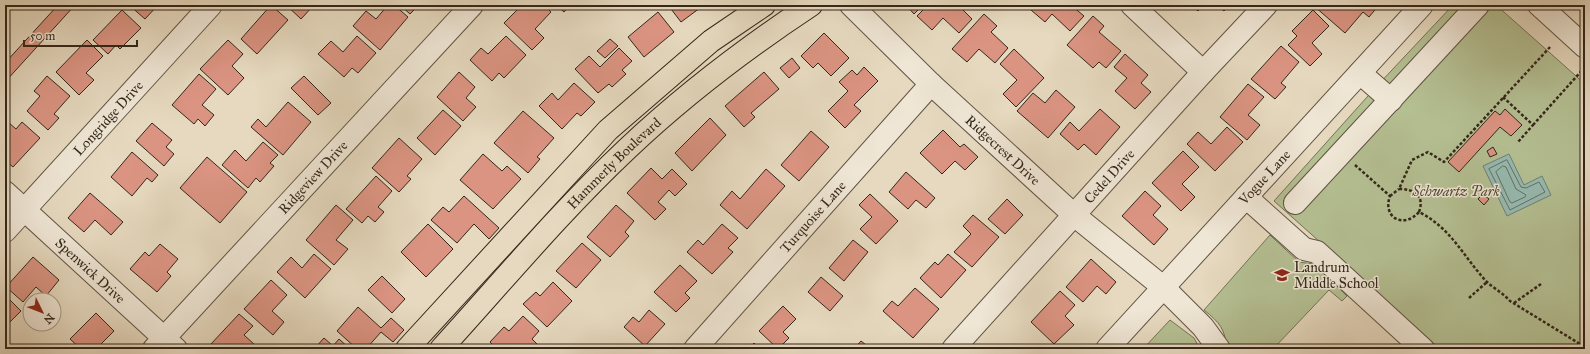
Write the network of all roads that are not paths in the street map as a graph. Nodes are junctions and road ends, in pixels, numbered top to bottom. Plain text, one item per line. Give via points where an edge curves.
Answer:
1 (211, 5) edge
2 (472, 5) edge
3 (764, 5) edge
4 (811, 5) edge
5 (850, 5) edge
6 (1132, 5) edge
7 (1266, 5) edge
8 (1422, 5) edge
9 (1478, 5) edge
10 (1539, 5) edge
11 (1585, 46) edge
12 (1203, 72) junction
13 (1360, 73) junction
14 (931, 84) junction
15 (1391, 100) junction
16 (608, 130) junction
17 (627, 149) junction
18 (5, 192) edge
19 (1246, 197) junction
20 (1294, 204) dead end
21 (25, 210) junction
22 (1074, 215) junction
23 (5, 231) edge
24 (473, 278) junction
25 (1163, 287) junction
26 (490, 295) junction
27 (164, 345) edge
28 (407, 349) edge
29 (441, 349) edge
30 (695, 349) edge
31 (953, 349) edge
32 (1107, 349) edge
33 (1219, 349) edge
34 (1423, 349) edge

1 - 21 street, Longridge Drive
2 - 27 street, Ridgeview Drive
3 - 16 main road, Hammerly Boulevard via 711,41
4 - 17 main road, Hammerly Boulevard via 720,69
5 - 14 street, Ridgecrest Drive
6 - 12 street
7 - 12 street, Cedel Drive
8 - 13 street, Vogue Lane
9 - 15 street
10 - 11 street
12 - 22 street, Cedel Drive
13 - 15 street
13 - 19 street, Vogue Lane
14 - 22 street, Ridgecrest Drive
14 - 30 street, Turquoise Lane
15 - 20 street
16 - 17 main road
16 - 24 main road, Hammerly Boulevard
17 - 26 main road, Hammerly Boulevard
18 - 21 street, Spenwick Drive
19 - 25 street, Vogue Lane
19 - 34 street via 1304,249 1317,252
21 - 23 street, Longridge Drive
21 - 27 street, Spenwick Drive
22 - 25 street, Ridgecrest Drive
22 - 31 street, Cedel Drive
24 - 26 main road
24 - 28 main road, Hammerly Boulevard
25 - 32 street, Vogue Lane
25 - 33 street, Ridgecrest Drive via 1203,327
26 - 29 main road, Hammerly Boulevard

